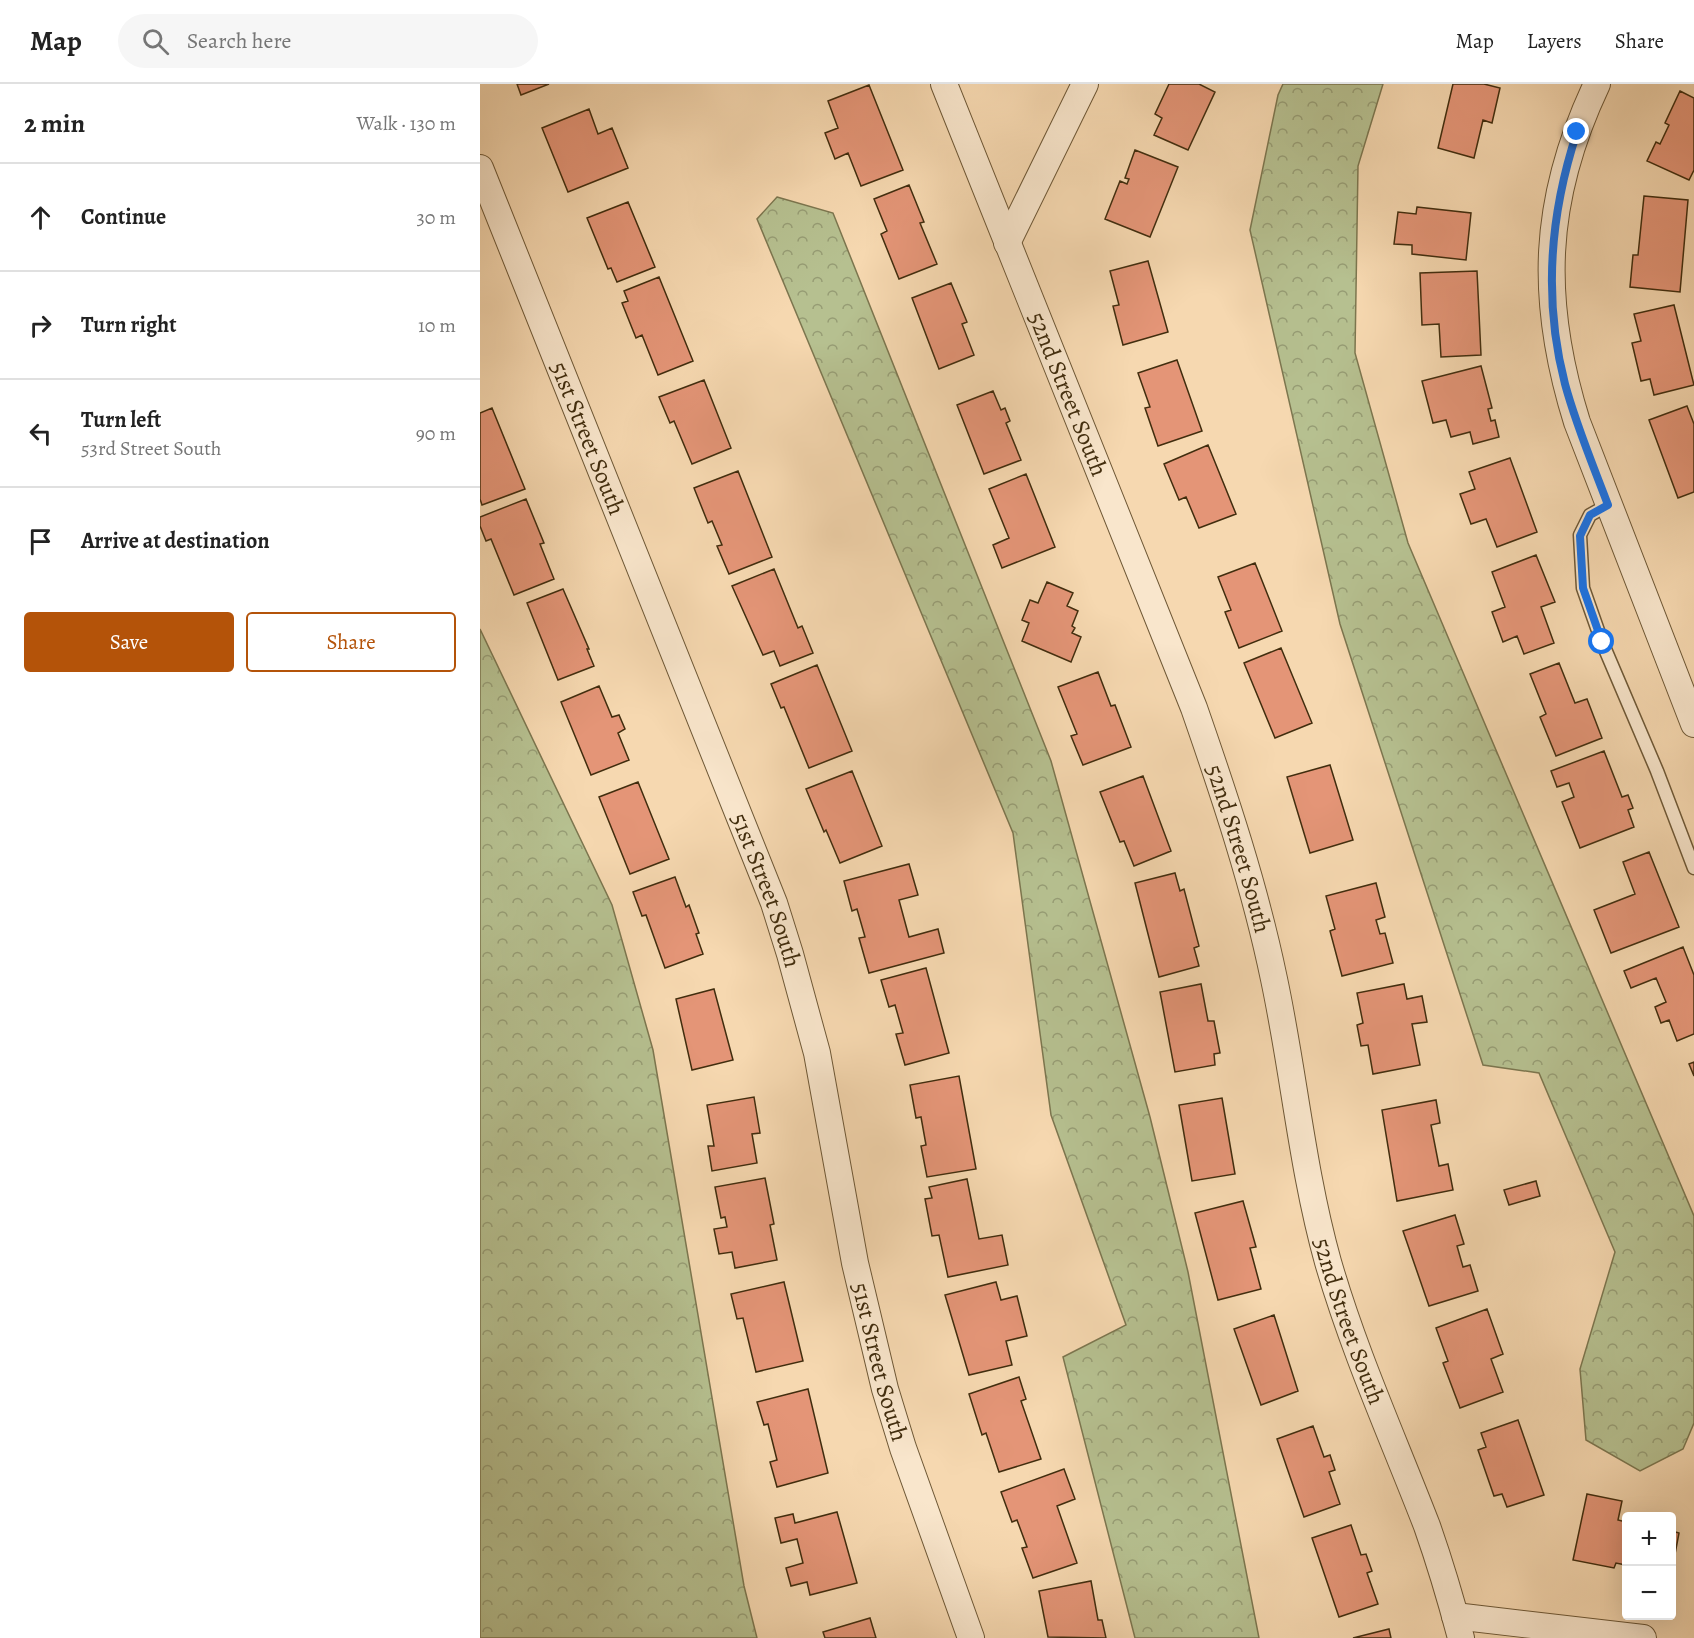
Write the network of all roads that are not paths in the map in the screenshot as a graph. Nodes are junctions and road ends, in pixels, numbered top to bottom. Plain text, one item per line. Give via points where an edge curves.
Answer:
1 (944, 84) edge
2 (1084, 84) edge
3 (1598, 84) edge
4 (480, 168) edge
5 (1007, 243) junction
6 (1608, 505) junction
7 (1694, 724) edge
8 (1694, 868) edge
9 (1458, 1627) edge
10 (971, 1638) edge
11 (1643, 1638) edge

1 - 5 street, 52nd Street South
2 - 5 street
3 - 6 street via 1577,132 1560,189 1551,268 1552,307 1565,384
4 - 10 street, 51st Street South via 774,903 817,1053 855,1263 885,1389
5 - 9 street, 52nd Street South via 1218,775 1274,980 1302,1145 1328,1261 1367,1378 1427,1527
6 - 7 street
6 - 8 lane via 1590,515 1580,536 1583,588
9 - 11 street

